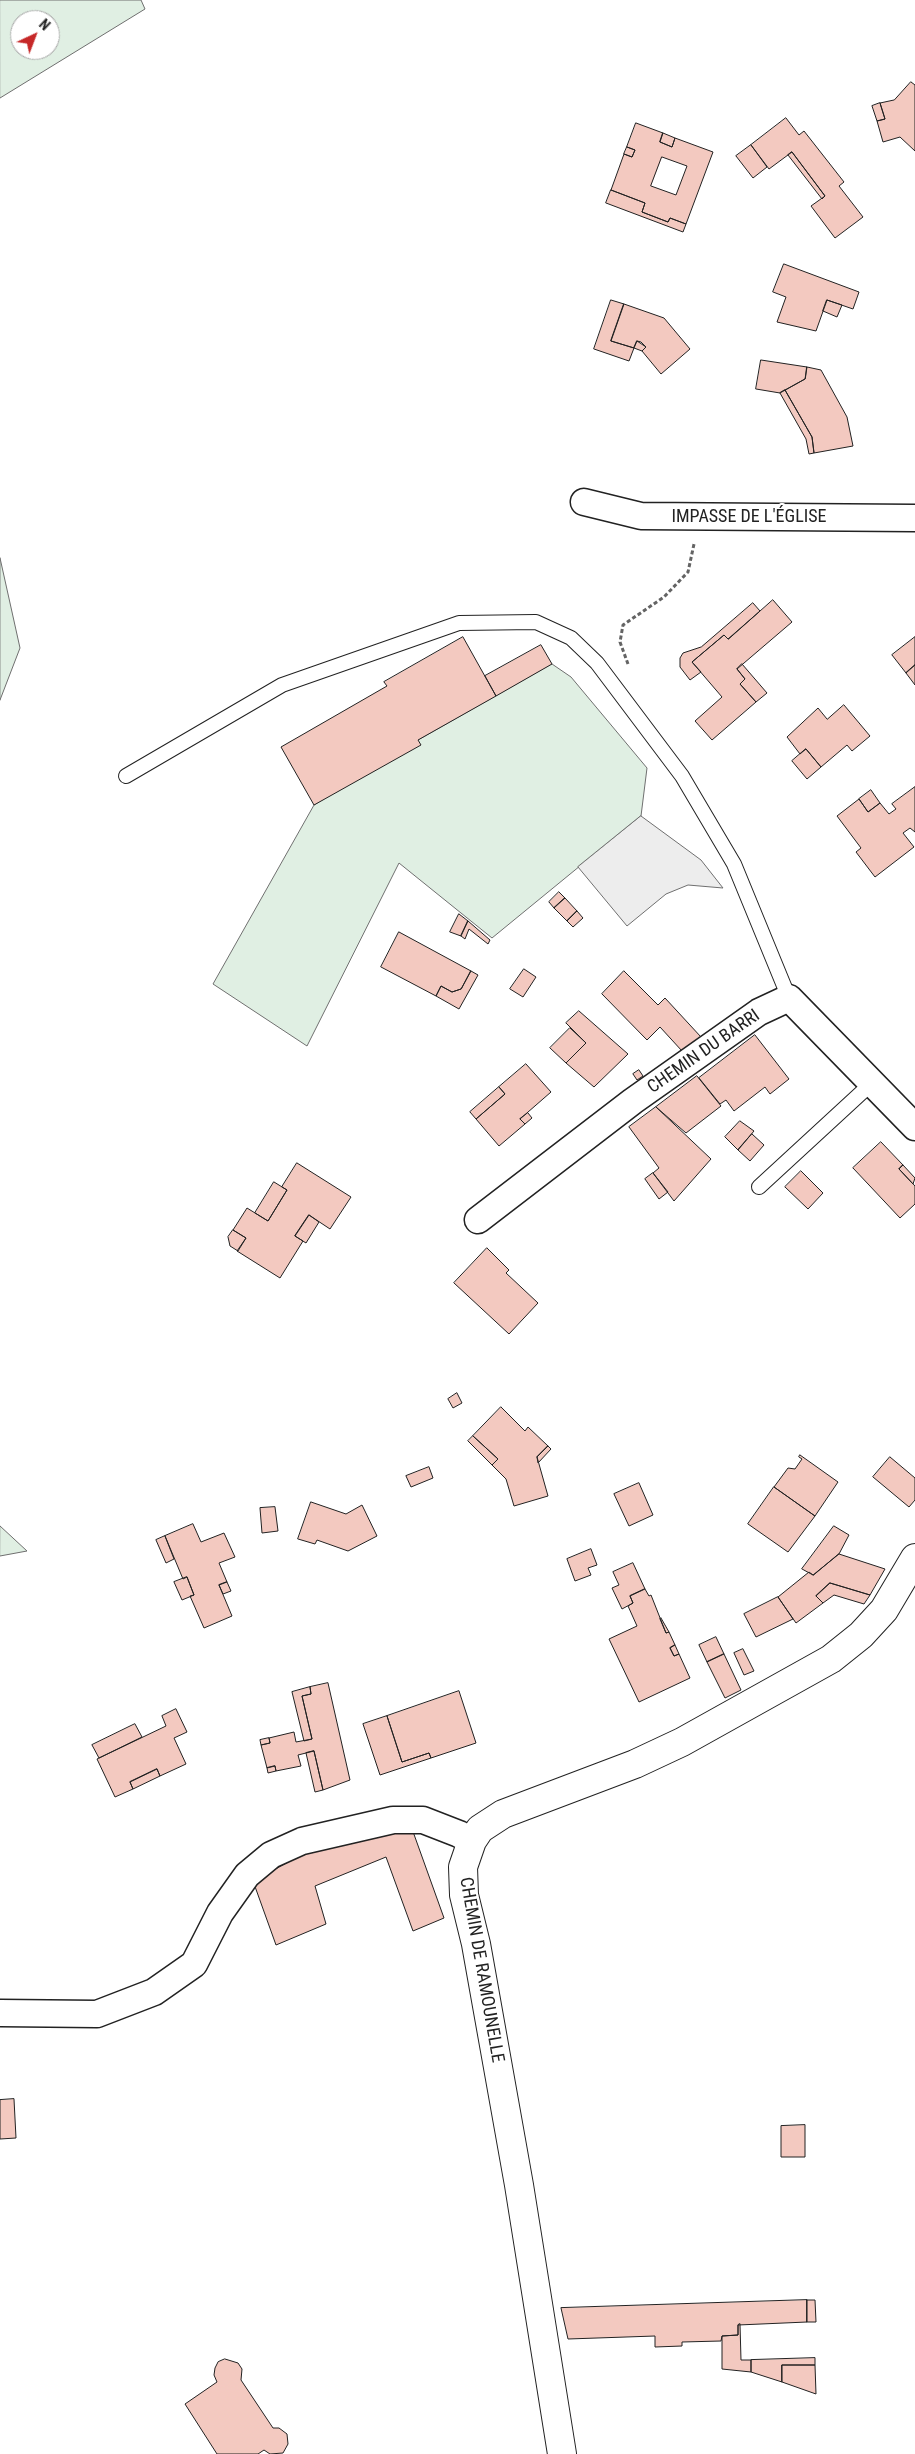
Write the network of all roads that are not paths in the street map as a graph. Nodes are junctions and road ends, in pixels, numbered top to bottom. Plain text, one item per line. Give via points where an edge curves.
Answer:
1 (584, 502) dead end
2 (915, 518) edge
3 (126, 776) dead end
4 (789, 998) junction
5 (873, 1082) junction
6 (915, 1127) edge
7 (759, 1187) dead end
8 (478, 1220) dead end
9 (915, 1558) edge
10 (472, 1841) junction
11 (0, 2013) edge
12 (562, 2454) edge

1 - 2 street, IMPASSE DE L'ÉGLISE via 641,516
3 - 4 lane via 282,684 460,623 536,622 571,638 597,663 682,776 734,864
4 - 5 street
4 - 8 street, CHEMIN DU BARRI via 759,1012 633,1101
5 - 6 street
5 - 7 lane
9 - 10 street, CHEMIN DE RAMOUNELLE via 884,1610 861,1635 831,1659 682,1742 635,1764 503,1814 480,1829
10 - 11 street via 423,1820 394,1820 302,1841 271,1854 247,1875 220,1914 194,1964 154,1992 97,2014
10 - 12 street, CHEMIN DE RAMOUNELLE via 464,1867 464,1895 476,1944 519,2185

